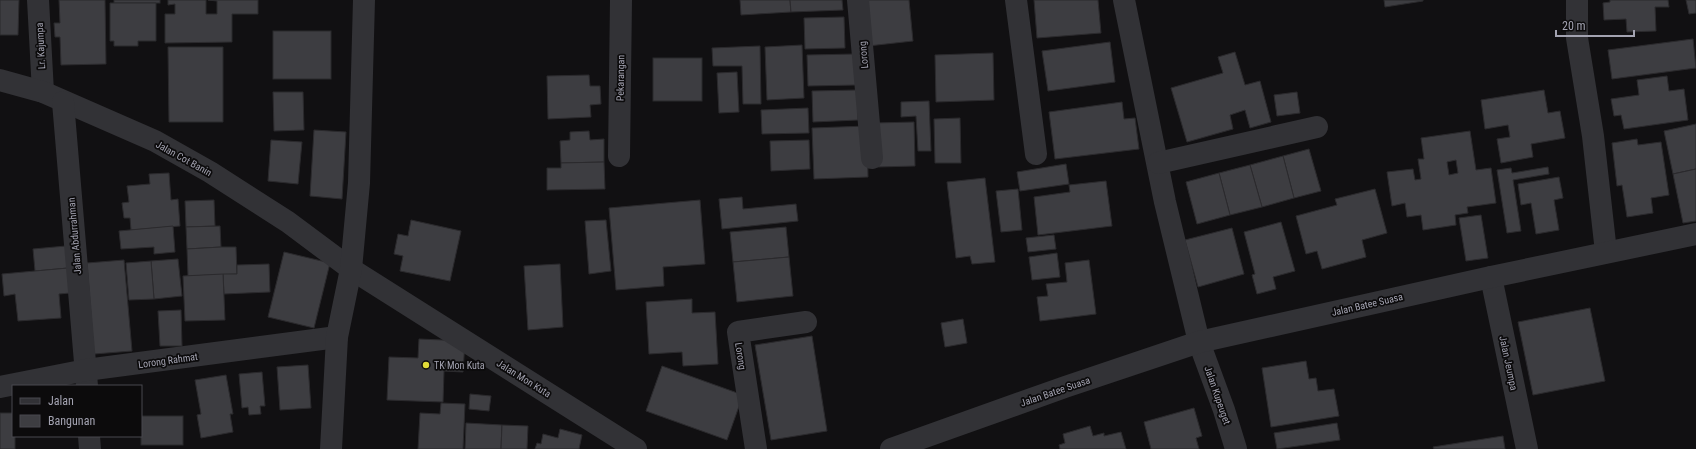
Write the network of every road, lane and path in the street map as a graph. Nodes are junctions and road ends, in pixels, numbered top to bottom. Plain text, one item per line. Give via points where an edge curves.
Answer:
1 (38, 0) edge
2 (364, 0) edge
3 (622, 0) edge
4 (858, 0) edge
5 (1016, 0) edge
6 (1124, 0) edge
7 (1577, 0) edge
8 (0, 80) edge
9 (43, 92) junction
10 (63, 102) junction
11 (1317, 127) dead end
12 (1036, 154) dead end
13 (619, 156) dead end
14 (872, 158) dead end
15 (1158, 163) junction
16 (1696, 234) edge
17 (1606, 252) junction
18 (351, 269) junction
19 (1491, 277) junction
20 (806, 322) dead end
21 (337, 337) junction
22 (1199, 342) junction
23 (87, 378) edge
24 (19, 385) edge
25 (12, 386) edge
26 (0, 387) edge
27 (89, 437) edge
28 (90, 449) edge
29 (331, 449) edge
30 (636, 449) edge
31 (756, 449) edge
32 (891, 449) edge
33 (1236, 449) edge
34 (1527, 449) edge

1 - 9 street, Lr. Kajumpa
2 - 18 street via 359,183
3 - 13 street, Pekarangan
4 - 14 street, Lorong
5 - 12 street
6 - 15 street, Jalan Kupeuget
7 - 17 street via 1577,38 1593,136
8 - 9 street, Jalan Cot Banin
9 - 10 street, Jalan Cot Banin
10 - 18 street, Jalan Cot Banin via 155,141 210,172 288,222
10 - 23 street, Jalan Abdurrahman
11 - 15 street
15 - 22 street, Jalan Kupeuget
16 - 17 street, Jalan Batee Suasa
17 - 19 street, Jalan Batee Suasa
18 - 21 street
18 - 30 street, Jalan Mon Kuta
19 - 22 street, Jalan Batee Suasa
19 - 34 street, Jalan Jeumpa
20 - 31 street, Lorong via 738,332
21 - 23 street, Lorong Rahmat
21 - 29 street
22 - 32 street, Jalan Batee Suasa
22 - 33 street, Jalan Kupeuget
23 - 24 street, Lorong Rahmat
25 - 26 street, Lorong Rahmat
27 - 28 street

